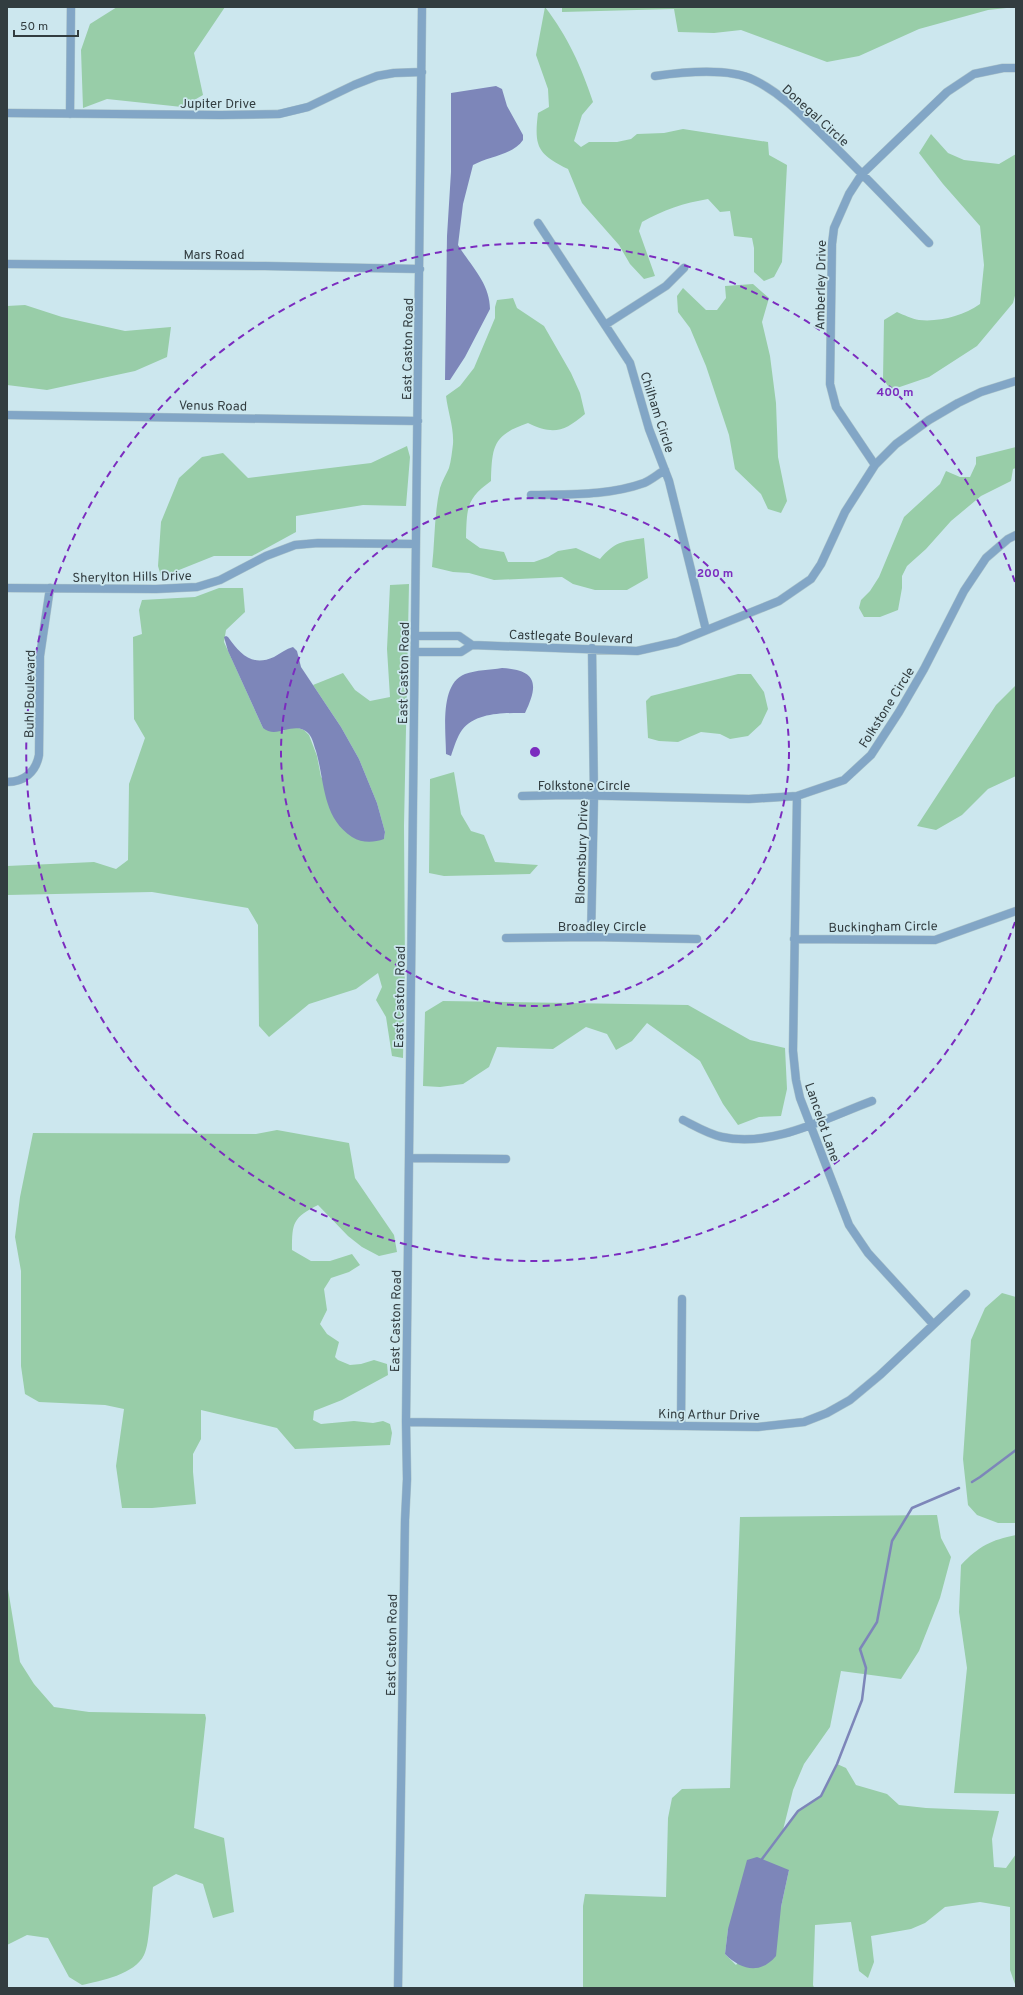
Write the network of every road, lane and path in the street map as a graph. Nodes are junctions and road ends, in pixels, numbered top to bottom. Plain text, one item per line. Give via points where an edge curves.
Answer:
1 (71, 7) edge
2 (422, 7) edge
3 (1016, 68) edge
4 (422, 72) junction
5 (655, 76) dead end
6 (7, 113) edge
7 (70, 114) junction
8 (862, 174) junction
9 (538, 223) dead end
10 (929, 243) dead end
11 (7, 264) edge
12 (684, 268) dead end
13 (420, 269) junction
14 (605, 324) junction
15 (1016, 382) edge
16 (7, 415) edge
17 (418, 421) junction
18 (875, 465) junction
19 (665, 470) junction
20 (530, 495) dead end
21 (1016, 535) edge
22 (416, 544) junction
23 (7, 588) edge
24 (50, 588) junction
25 (706, 630) junction
26 (415, 636) junction
27 (472, 645) junction
28 (592, 648) junction
29 (415, 652) junction
30 (7, 782) edge
31 (522, 796) dead end
32 (594, 796) junction
33 (797, 796) junction
34 (1016, 911) edge
35 (590, 937) junction
36 (506, 938) dead end
37 (698, 939) dead end
38 (794, 939) junction
39 (872, 1101) dead end
40 (683, 1120) dead end
41 (809, 1124) junction
42 (409, 1158) junction
43 (506, 1159) dead end
44 (966, 1294) dead end
45 (682, 1299) dead end
46 (933, 1324) junction
47 (406, 1422) junction
48 (681, 1426) junction
49 (398, 1988) edge

1 - 7 street
2 - 4 street, East Caston Road
3 - 8 street, Amberley Drive via 974,74 947,92
4 - 7 street, Jupiter Drive via 377,76 308,107 279,114
4 - 13 street, East Caston Road
5 - 8 street, Donegal Circle via 678,73 732,73 753,79 781,96
6 - 7 street, Jupiter Drive
8 - 10 street, Donegal Circle
8 - 18 street, Amberley Drive via 849,194 834,228 830,384 836,407
9 - 14 street, Chilham Circle
11 - 13 street, Mars Road
12 - 14 street via 666,286
13 - 17 street, East Caston Road
14 - 19 street, Chilham Circle via 630,363 649,429
15 - 18 street, Castlegate Boulevard via 981,392 929,420 896,444
16 - 17 street, Venus Road
17 - 22 street, East Caston Road
18 - 25 street, Castlegate Boulevard via 845,512 811,580 779,601
19 - 20 street via 645,482 616,491
19 - 25 street, Chilham Circle
21 - 33 street, Folkstone Circle via 986,558 964,591 924,669 871,755 844,780
22 - 24 street, Sherylton Hills Drive via 295,545 266,556 220,580 197,587
22 - 26 street, East Caston Road
23 - 24 street, Sherylton Hills Drive
24 - 30 street, Buhl Boulevard via 40,656 40,755 36,767 27,776 15,782
25 - 28 street, Castlegate Boulevard via 678,642 637,651
26 - 27 street, Castlegate Boulevard via 459,636
26 - 29 street, East Caston Road
27 - 28 street, Castlegate Boulevard
27 - 29 street, Castlegate Boulevard via 461,652
28 - 32 street, Bloomsbury Drive
29 - 42 street, East Caston Road
31 - 32 street, Folkstone Circle
32 - 33 street, Folkstone Circle via 749,799
32 - 35 street, Bloomsbury Drive
33 - 38 street, Lancelot Lane
34 - 38 street, Buckingham Circle via 935,940
35 - 36 street, Broadley Circle
35 - 37 street, Broadley Circle
38 - 41 street, Lancelot Lane via 794,1063 800,1098
39 - 41 street
40 - 41 street via 710,1134 745,1140 768,1138
41 - 46 street, Lancelot Lane via 844,1213 856,1236 878,1265
42 - 43 street
42 - 47 street, East Caston Road
44 - 46 street, King Arthur Drive
45 - 48 street
46 - 48 street, King Arthur Drive via 862,1391 821,1416 804,1422 769,1426
47 - 48 street, King Arthur Drive
47 - 49 street, East Caston Road

